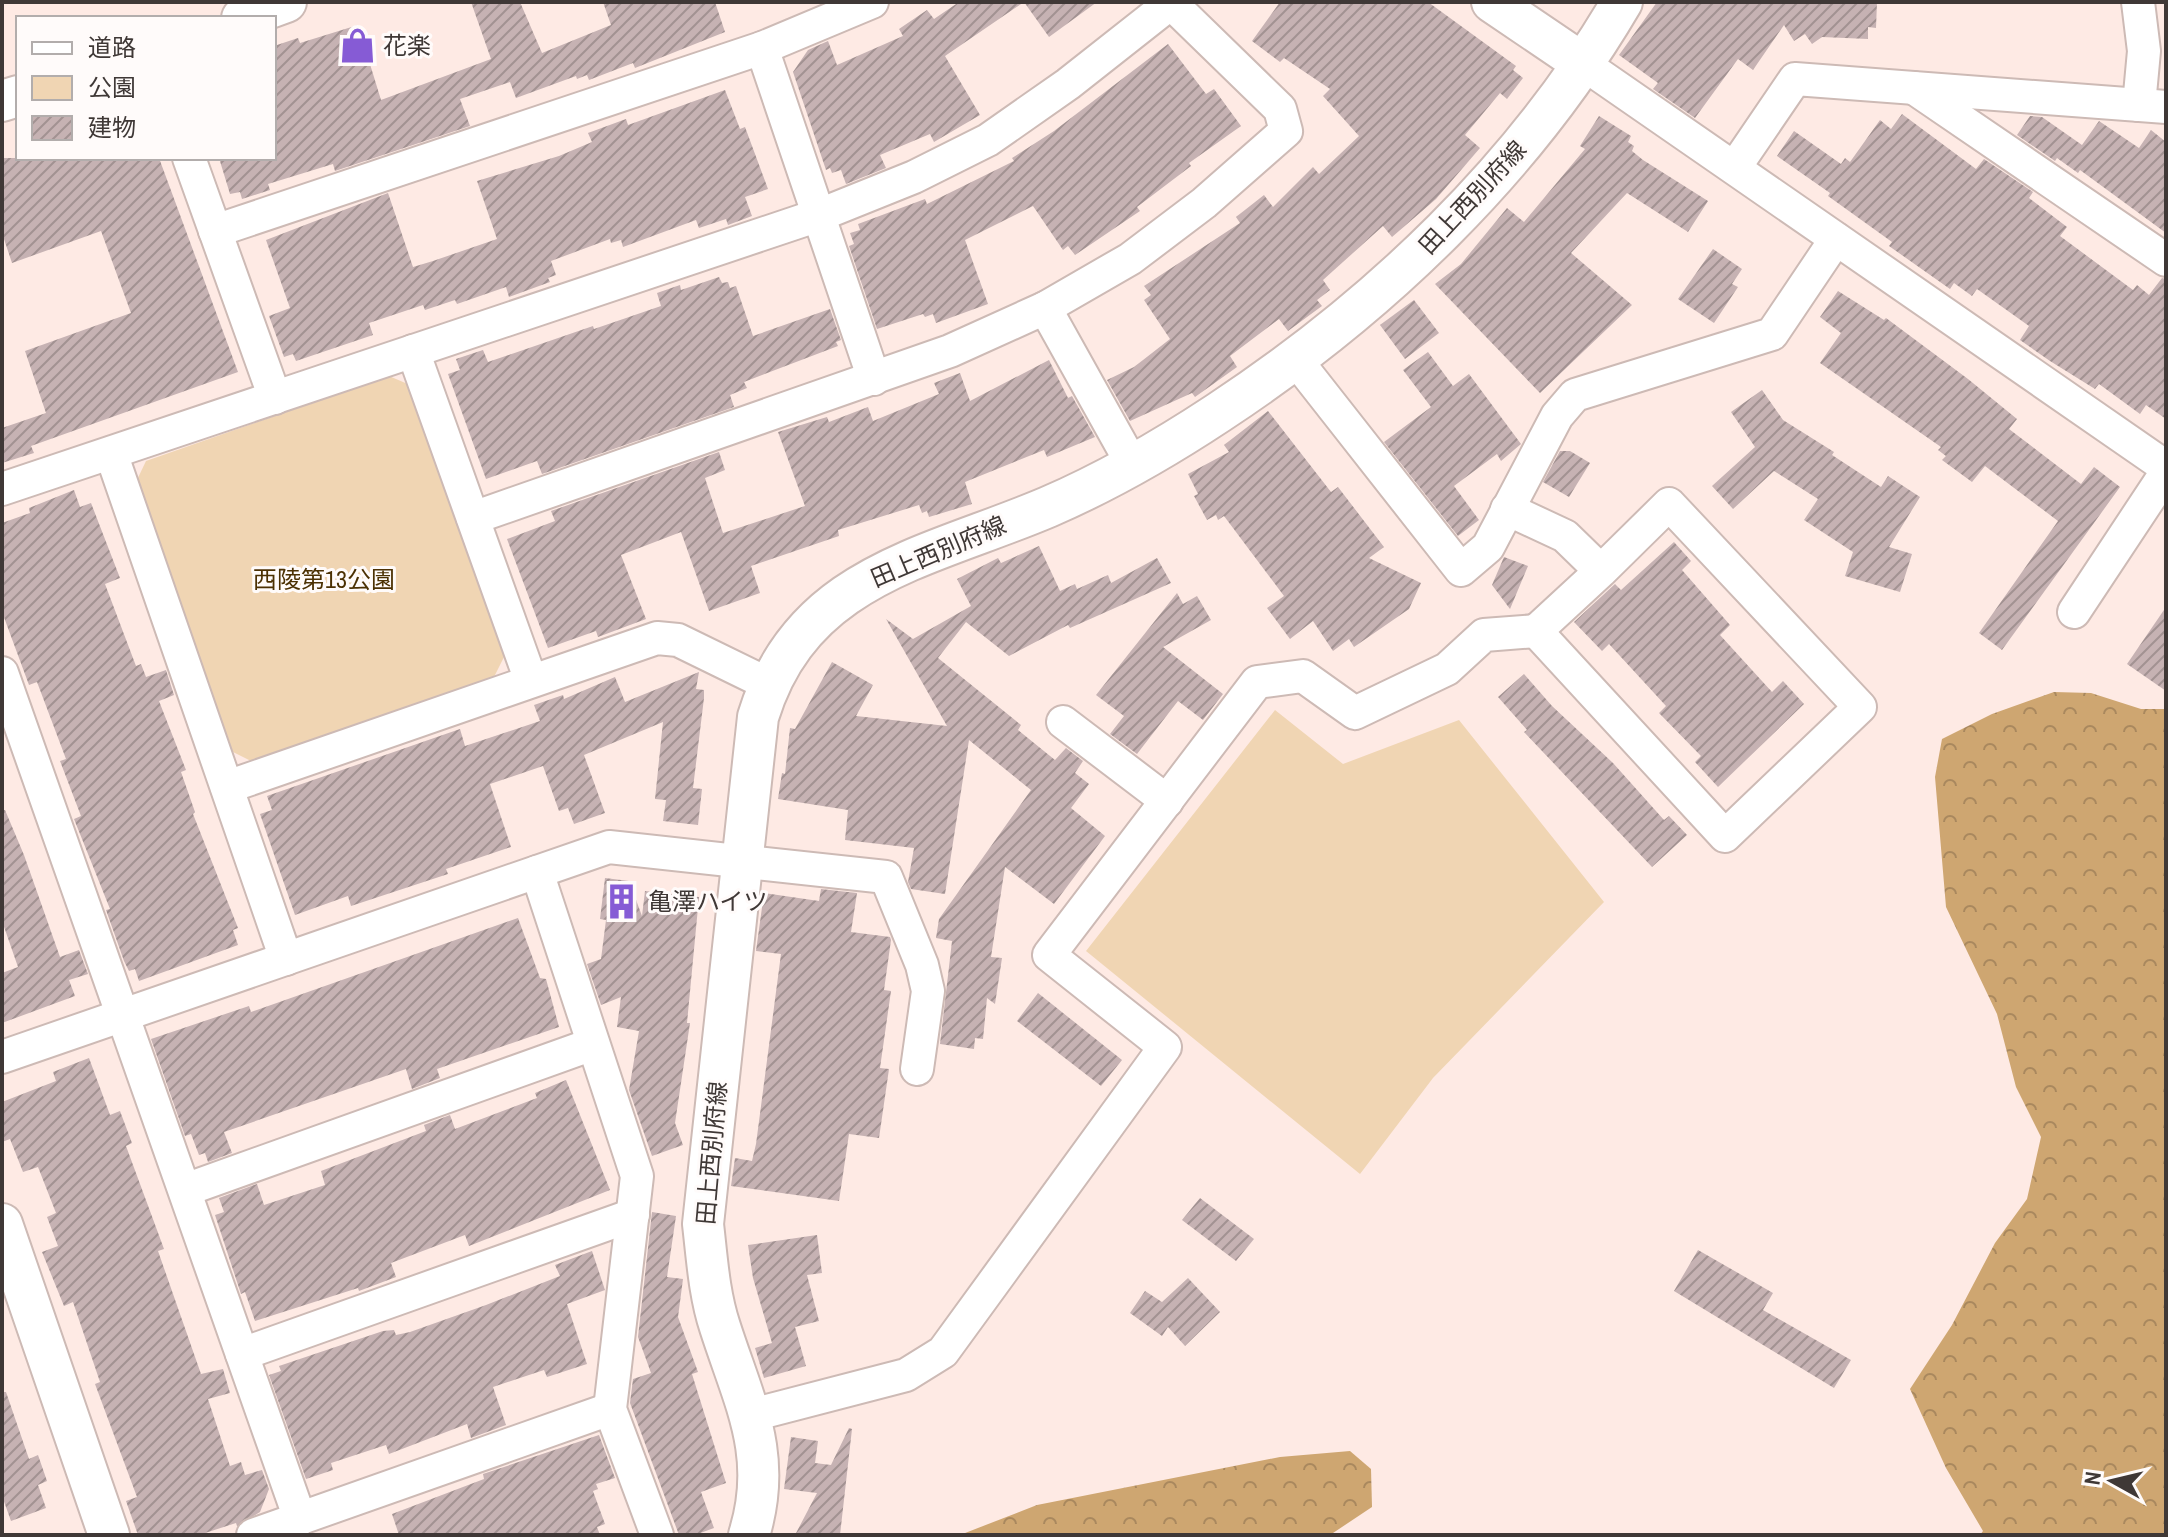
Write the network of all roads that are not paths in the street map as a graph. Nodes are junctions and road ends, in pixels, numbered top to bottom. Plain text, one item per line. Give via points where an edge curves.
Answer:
1 (286, 2) edge
2 (872, 2) edge
3 (1492, 2) edge
4 (1622, 2) edge
5 (2138, 2) edge
6 (1172, 3) edge
7 (248, 16) edge
8 (762, 48) junction
9 (1585, 65) junction
10 (1914, 88) junction
11 (2152, 106) edge
12 (190, 160) edge
13 (1735, 167) junction
14 (819, 215) junction
15 (215, 231) junction
16 (1836, 239) junction
17 (2166, 260) edge
18 (1045, 308) junction
19 (413, 351) junction
20 (1296, 360) junction
21 (874, 379) junction
22 (275, 398) junction
23 (111, 453) junction
24 (1132, 464) junction
25 (2166, 470) edge
26 (2, 489) edge
27 (1507, 509) junction
28 (473, 518) junction
29 (1601, 571) junction
30 (2074, 612) dead end
31 (1536, 631) junction
32 (2, 673) edge
33 (531, 681) junction
34 (768, 684) junction
35 (1063, 722) dead end
36 (227, 787) junction
37 (1167, 801) junction
38 (741, 861) junction
39 (537, 872) junction
40 (286, 959) junction
41 (123, 1015) junction
42 (593, 1044) junction
43 (2, 1057) edge
44 (917, 1069) dead end
45 (185, 1190) junction
46 (633, 1215) junction
47 (5, 1240) edge
48 (242, 1354) junction
49 (610, 1409) junction
50 (752, 1415) junction
51 (300, 1519) junction
52 (109, 1535) edge
53 (253, 1535) edge
54 (657, 1535) edge
55 (749, 1535) edge

1 - 7 street
2 - 8 street
3 - 9 street
4 - 9 street, 田上西別府線
5 - 11 street
6 - 14 street via 988,140
6 - 18 street via 1280,109 1286,131 1130,259
8 - 14 street
8 - 15 street
9 - 13 street
9 - 20 street, 田上西別府線 via 1498,173 1398,275
10 - 11 street
10 - 13 street via 1795,79
10 - 17 street
12 - 15 street
13 - 16 street
14 - 19 street
14 - 21 street
15 - 22 street
16 - 25 street
16 - 27 street via 1772,334 1575,395 1557,416
18 - 21 street
18 - 24 street
19 - 22 street
19 - 28 street
20 - 24 street, 田上西別府線
20 - 27 street via 1461,570 1488,547
21 - 28 street
22 - 23 street
23 - 26 street
23 - 36 street
24 - 34 street, 田上西別府線 via 1050,506 889,567 848,591 809,624
25 - 30 street
27 - 29 street via 1565,536
28 - 33 street
29 - 31 street
29 - 31 street via 1669,504 1860,707 1725,836
31 - 37 street via 1484,635 1447,669 1355,713 1303,676 1257,682
32 - 41 street
33 - 34 street via 657,638 678,640
33 - 36 street
34 - 38 street, 田上西別府線 via 758,717
35 - 37 street
36 - 40 street
37 - 50 street via 1049,955 1165,1047 943,1352 906,1375
38 - 39 street via 609,847
38 - 44 street via 886,877 928,991
38 - 50 street, 田上西別府線 via 703,1224 719,1325
39 - 40 street
39 - 42 street
40 - 41 street
41 - 43 street
41 - 45 street
42 - 45 street
42 - 46 street via 637,1176
45 - 48 street
46 - 48 street
46 - 49 street
47 - 52 street
48 - 51 street
49 - 51 street
49 - 54 street
50 - 55 street, 田上西別府線 via 761,1468
51 - 53 street

